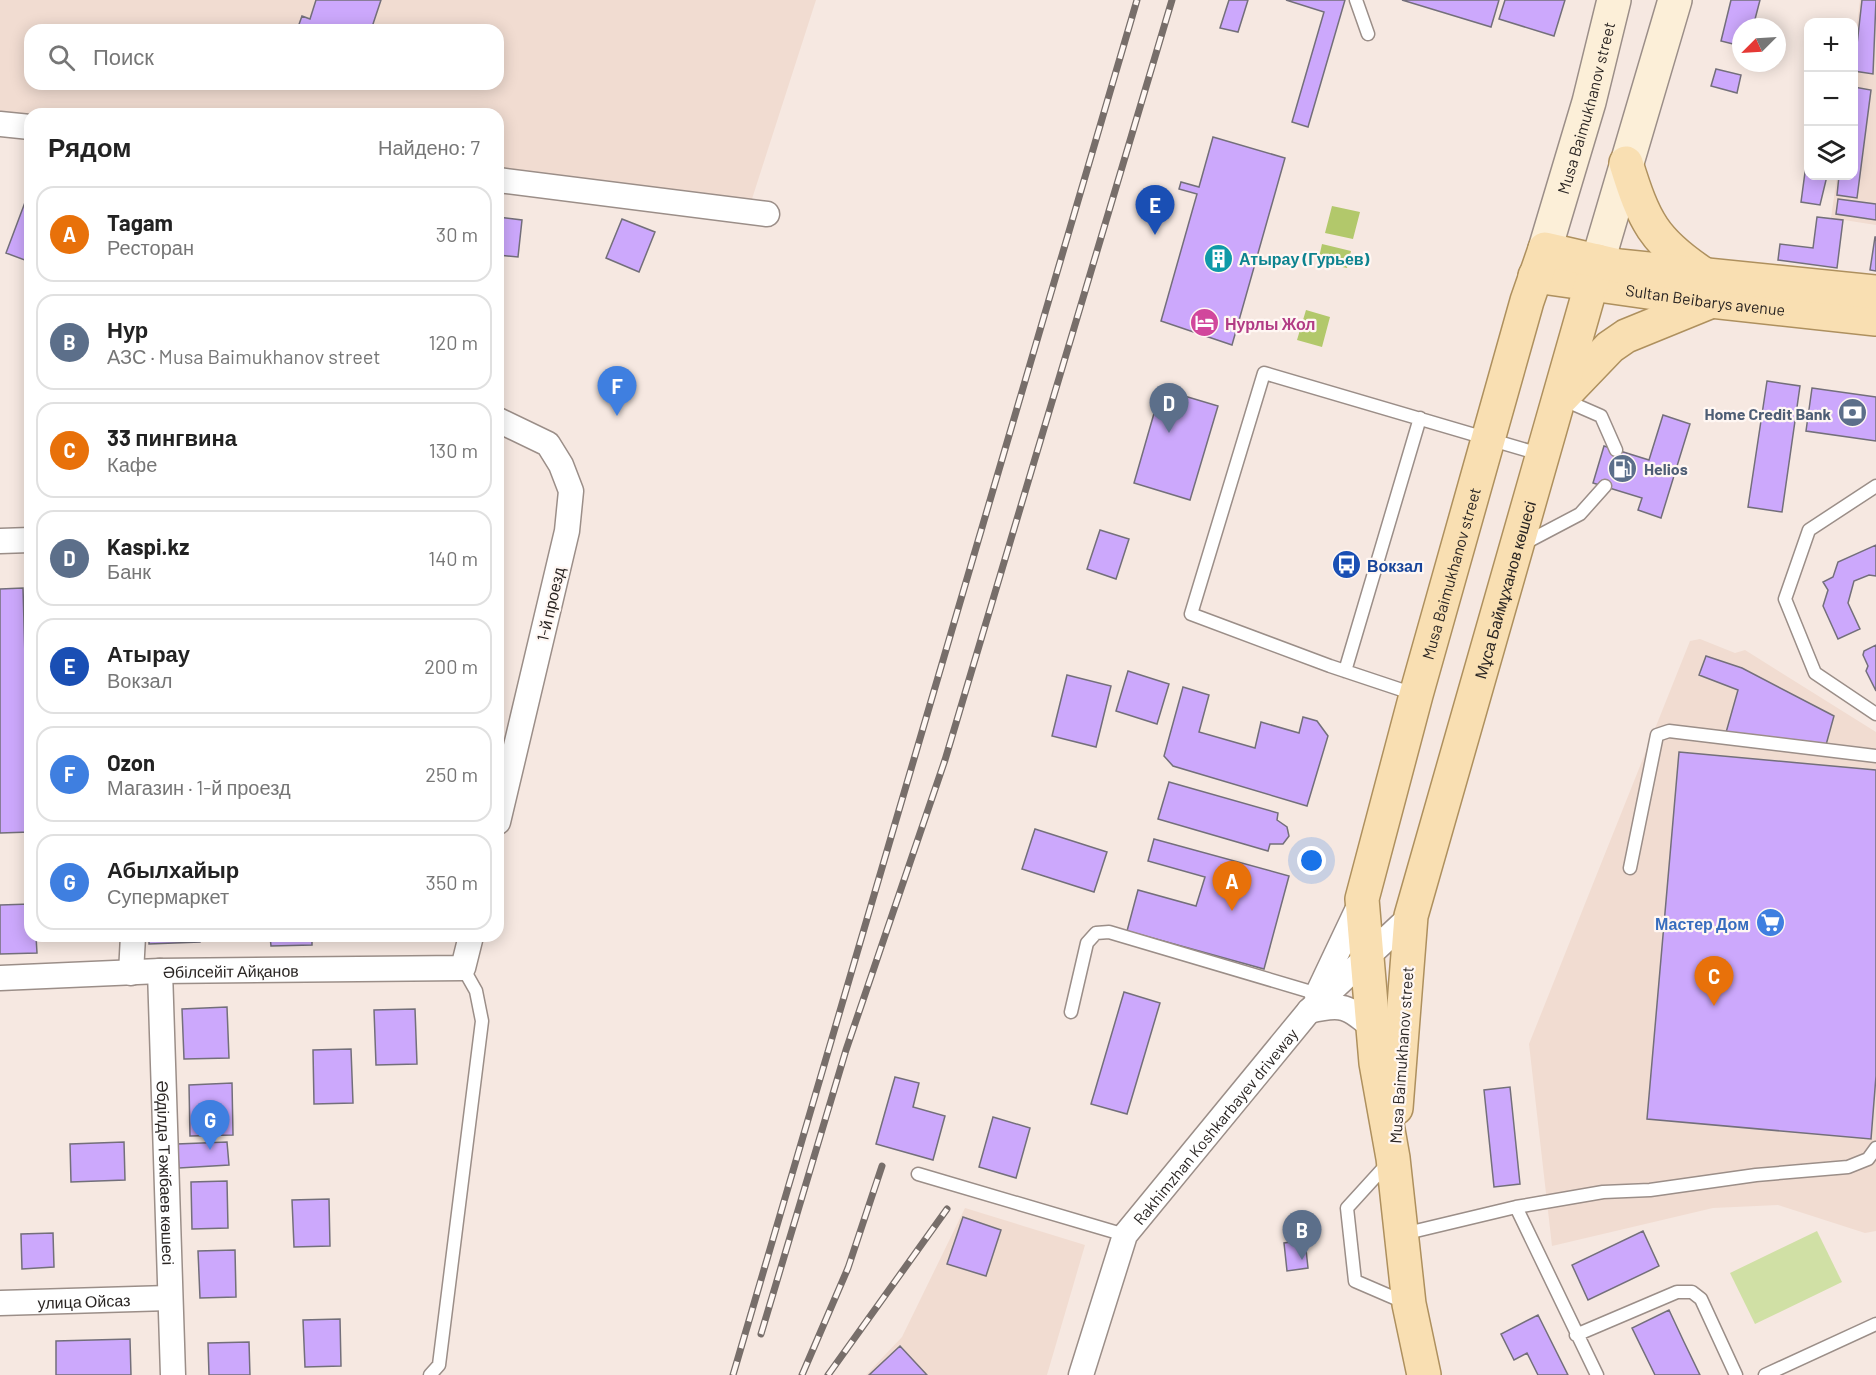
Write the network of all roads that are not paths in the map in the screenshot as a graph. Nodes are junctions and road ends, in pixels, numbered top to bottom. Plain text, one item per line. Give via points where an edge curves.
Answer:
1 (1356, 0) edge
2 (1614, 0) edge
3 (1675, 0) edge
4 (1368, 34) dead end
5 (0, 124) edge
6 (24, 126) edge
7 (1626, 163) junction
8 (504, 181) edge
9 (767, 214) dead end
10 (1540, 262) junction
11 (1594, 273) junction
12 (1709, 288) junction
13 (1876, 292) edge
14 (1876, 319) edge
15 (1560, 398) junction
16 (1420, 418) junction
17 (504, 423) edge
18 (1489, 438) junction
19 (1616, 450) dead end
20 (1544, 456) junction
21 (1605, 486) dead end
22 (1876, 486) edge
23 (24, 540) edge
24 (0, 542) edge
25 (1517, 548) junction
26 (1345, 671) junction
27 (1416, 695) junction
28 (1876, 714) edge
29 (1876, 756) edge
30 (504, 797) edge
31 (1630, 868) dead end
32 (1362, 899) junction
33 (1411, 916) junction
34 (133, 942) edge
35 (470, 942) edge
36 (1367, 958) junction
37 (463, 968) junction
38 (160, 971) junction
39 (131, 973) junction
40 (0, 978) edge
41 (1314, 1002) junction
42 (1071, 1012) dead end
43 (1373, 1028) junction
44 (1876, 1148) edge
45 (1393, 1158) junction
46 (918, 1174) dead end
47 (1516, 1207) junction
48 (1402, 1234) junction
49 (1125, 1235) junction
50 (169, 1298) junction
51 (0, 1303) edge
52 (1409, 1304) junction
53 (1876, 1324) edge
54 (1576, 1335) junction
55 (173, 1375) edge
56 (430, 1375) edge
57 (1081, 1375) edge
58 (1424, 1375) edge
59 (1597, 1375) edge
60 (1736, 1375) edge
61 (1765, 1375) edge

1 - 4 lane
2 - 10 main road, Musa Baimukhanov street via 1589,102
3 - 7 main road
5 - 6 street
7 - 11 main road
7 - 12 main road via 1652,231
8 - 9 street
10 - 11 main road, Sultan Beibarys avenue
10 - 18 main road, Musa Baimukhanov street
11 - 12 main road, Sultan Beibarys avenue
11 - 15 main road, Мұса Баймұханов көшесі
12 - 13 main road, Sultan Beibarys avenue
12 - 14 main road, Sultan Beibarys avenue
12 - 15 main road via 1610,347
15 - 19 lane via 1601,416
15 - 20 main road, Мұса Баймұханов көшесі
16 - 18 lane
16 - 26 lane
16 - 26 lane via 1264,373 1209,552 1191,615
17 - 30 street, 1-й проезд via 548,444 571,491 567,531
18 - 20 lane
18 - 27 main road, Musa Baimukhanov street
20 - 25 main road, Мұса Баймұханов көшесі
21 - 25 lane via 1580,514
22 - 28 lane via 1809,530 1785,599 1815,673
23 - 24 street
25 - 33 main road, Мұса Баймұханов көшесі
26 - 27 lane
27 - 32 main road, Musa Baimukhanov street
29 - 31 lane via 1670,730 1657,735
32 - 36 main road, Musa Baimukhanov street
32 - 41 street
33 - 36 street, Rakhimzhan Koshkarbayev driveway
33 - 45 main road, Musa Baimukhanov street
34 - 39 street
35 - 37 street
36 - 41 street, Rakhimzhan Koshkarbayev driveway
36 - 43 main road, Musa Baimukhanov street
37 - 38 street, Әбілсейіт Айқанов
37 - 56 lane via 476,992 482,1022 439,1365
38 - 39 street, Әбілсейіт Айқанов
38 - 50 street, Әбділдә Тәжібаев көшесі
39 - 40 street, Әбілсейіт Айқанов
41 - 42 lane via 1109,932 1096,933 1087,943
41 - 43 street via 1351,1009
41 - 49 street, Rakhimzhan Koshkarbayev driveway
43 - 45 main road, Musa Baimukhanov street
44 - 47 lane via 1868,1159 1848,1167 1604,1192
45 - 48 main road, Musa Baimukhanov street
45 - 52 lane via 1347,1208 1355,1281
46 - 49 lane
47 - 48 lane
47 - 54 lane
48 - 52 main road, Musa Baimukhanov street
49 - 57 street, Rakhimzhan Koshkarbayev driveway
50 - 51 street, улица Ойсаз
50 - 55 street, Әбділдә Тәжібаев көшесі
52 - 58 main road, Musa Baimukhanov street
53 - 61 lane
54 - 59 lane
54 - 60 lane via 1677,1292 1692,1292 1701,1299

